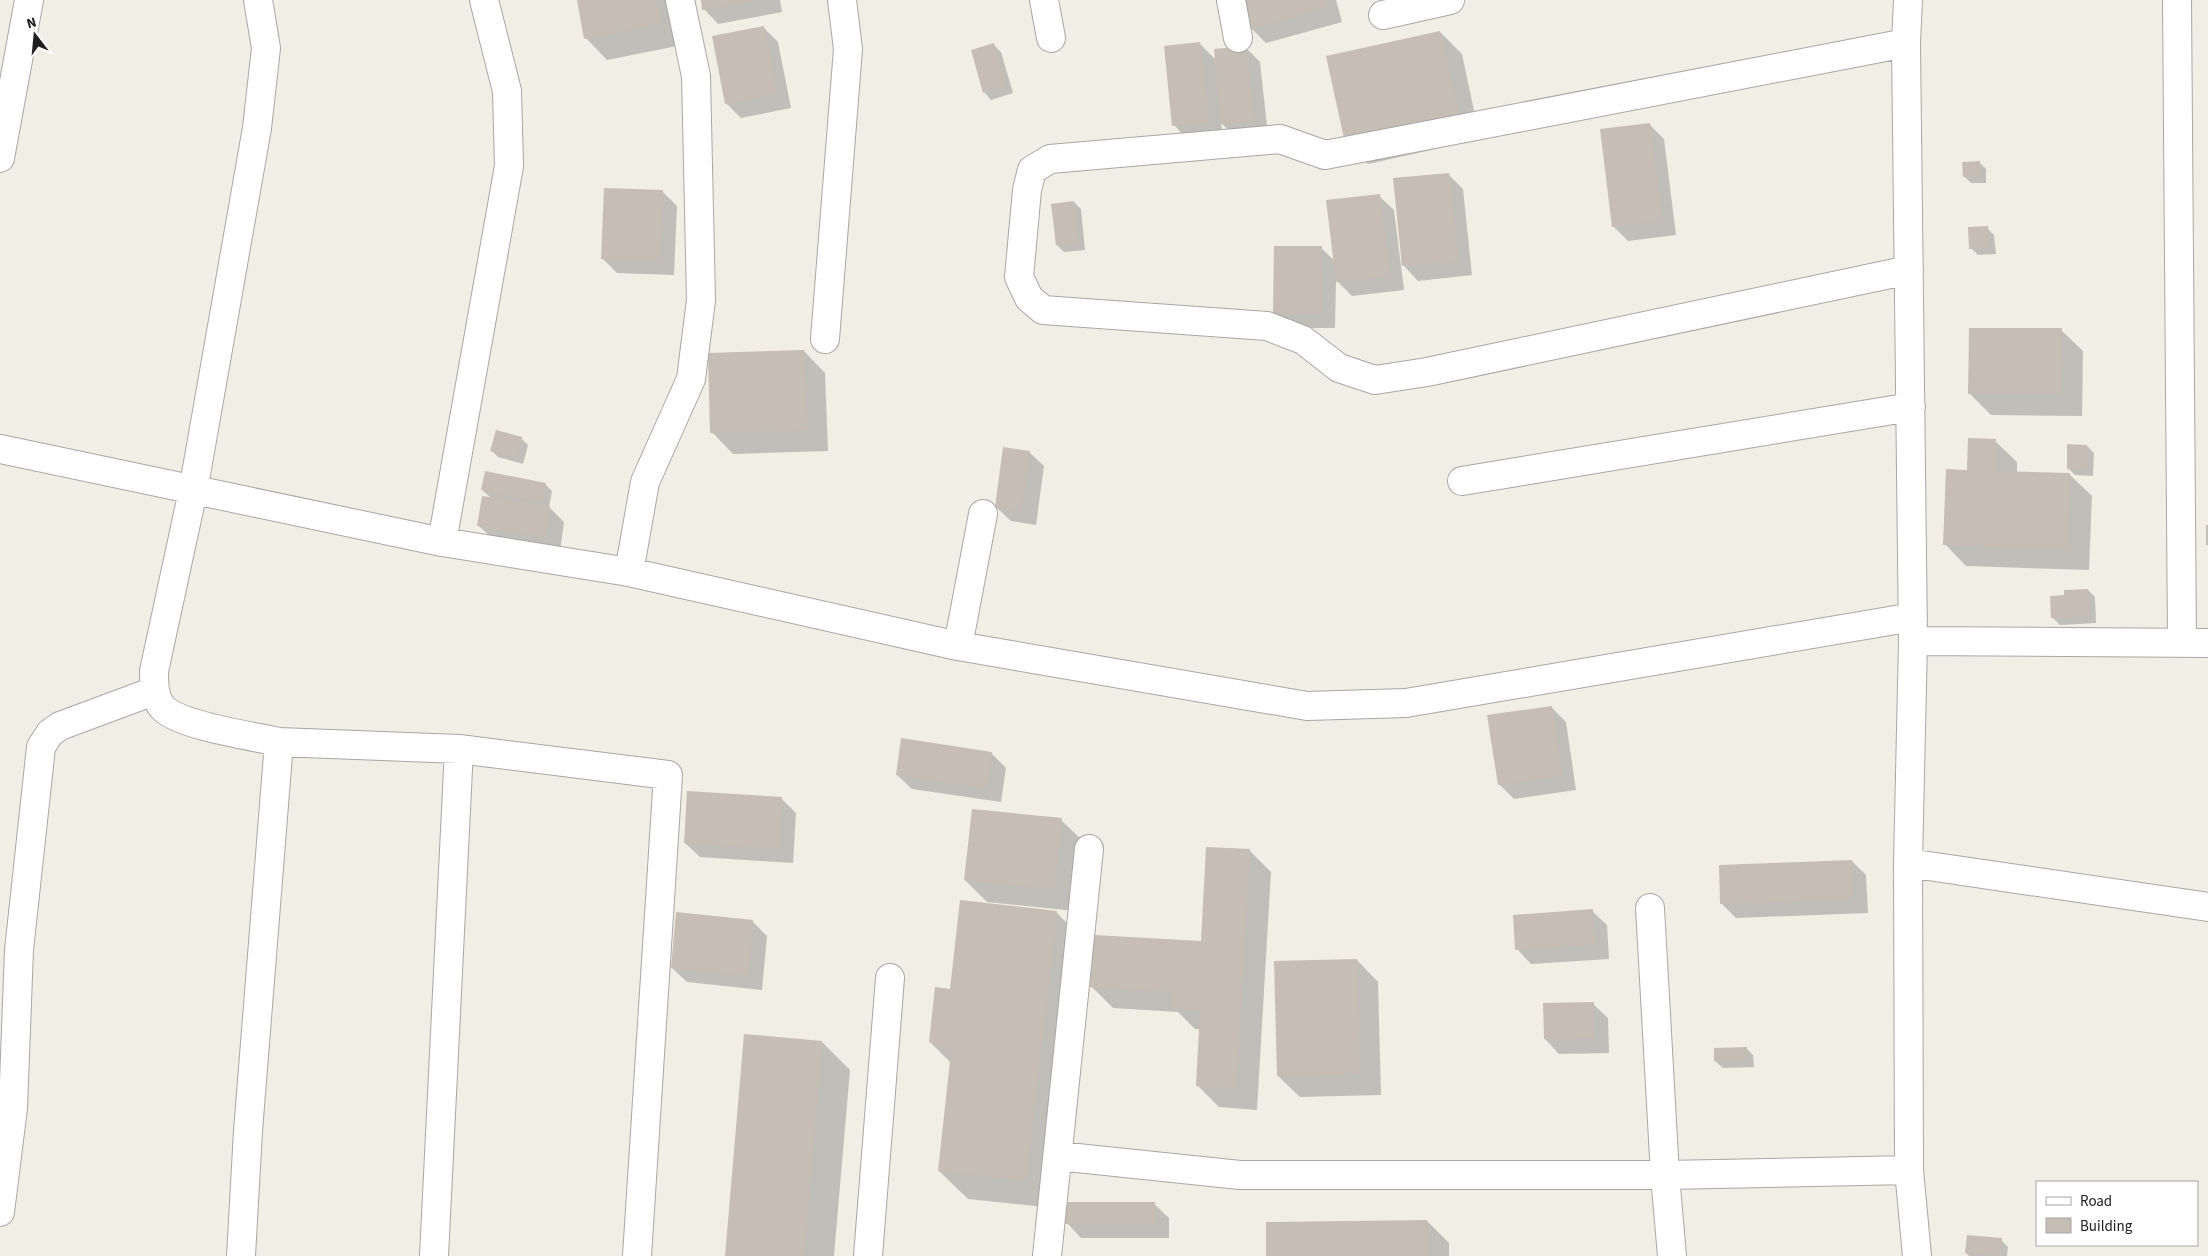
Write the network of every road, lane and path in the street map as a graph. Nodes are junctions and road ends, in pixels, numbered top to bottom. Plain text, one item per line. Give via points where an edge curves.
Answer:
1 (29, 0) edge
2 (258, 0) edge
3 (484, 0) edge
4 (680, 0) edge
5 (842, 0) edge
6 (1044, 0) edge
7 (1231, 0) edge
8 (1450, 0) edge
9 (1908, 0) edge
10 (2177, 0) edge
11 (1383, 15) dead end
12 (1051, 38) dead end
13 (1238, 38) dead end
14 (1906, 43) junction
15 (0, 158) edge
16 (1909, 270) junction
17 (825, 339) dead end
18 (1911, 407) junction
19 (0, 449) edge
20 (1462, 482) dead end
21 (193, 492) junction
22 (983, 514) dead end
23 (442, 542) junction
24 (629, 572) junction
25 (1913, 629) junction
26 (2195, 643) edge
27 (958, 646) junction
28 (154, 691) junction
29 (279, 742) junction
30 (459, 749) junction
31 (1089, 849) dead end
32 (1908, 863) junction
33 (2208, 907) edge
34 (1650, 908) dead end
35 (890, 978) dead end
36 (1058, 1156) junction
37 (1909, 1170) junction
38 (1665, 1175) junction
39 (0, 1212) edge
40 (241, 1256) edge
41 (434, 1256) edge
42 (637, 1256) edge
43 (868, 1256) edge
44 (1048, 1256) edge
45 (1672, 1256) edge
46 (1917, 1256) edge

1 - 15 street
2 - 21 street via 266,48 256,128
3 - 23 street via 507,91 509,166
4 - 24 street via 696,76 701,300 691,379 645,482
5 - 17 street via 848,49
6 - 12 street
7 - 13 street
8 - 11 street
9 - 14 street
10 - 26 street
14 - 16 street
14 - 16 street via 1325,155 1280,139 1050,159 1032,170 1027,190 1020,277 1029,298 1044,310 1267,326 1303,340 1338,368 1375,380 1427,372
16 - 18 street
18 - 20 street
18 - 25 street
19 - 21 street
21 - 23 street
21 - 28 street via 154,671
22 - 27 street
23 - 24 street
24 - 27 street
25 - 26 street
25 - 27 street via 1406,702 1307,706
25 - 32 street
28 - 29 street via 163,708 183,720
28 - 39 street via 60,726 50,733 41,747 19,950 13,1108
29 - 30 street
29 - 40 street
30 - 41 street
30 - 42 street via 668,776
31 - 36 street
32 - 33 street
32 - 37 street
34 - 38 street
35 - 43 street
36 - 38 street via 1240,1175
36 - 44 street
37 - 38 street
37 - 46 street
38 - 45 street

